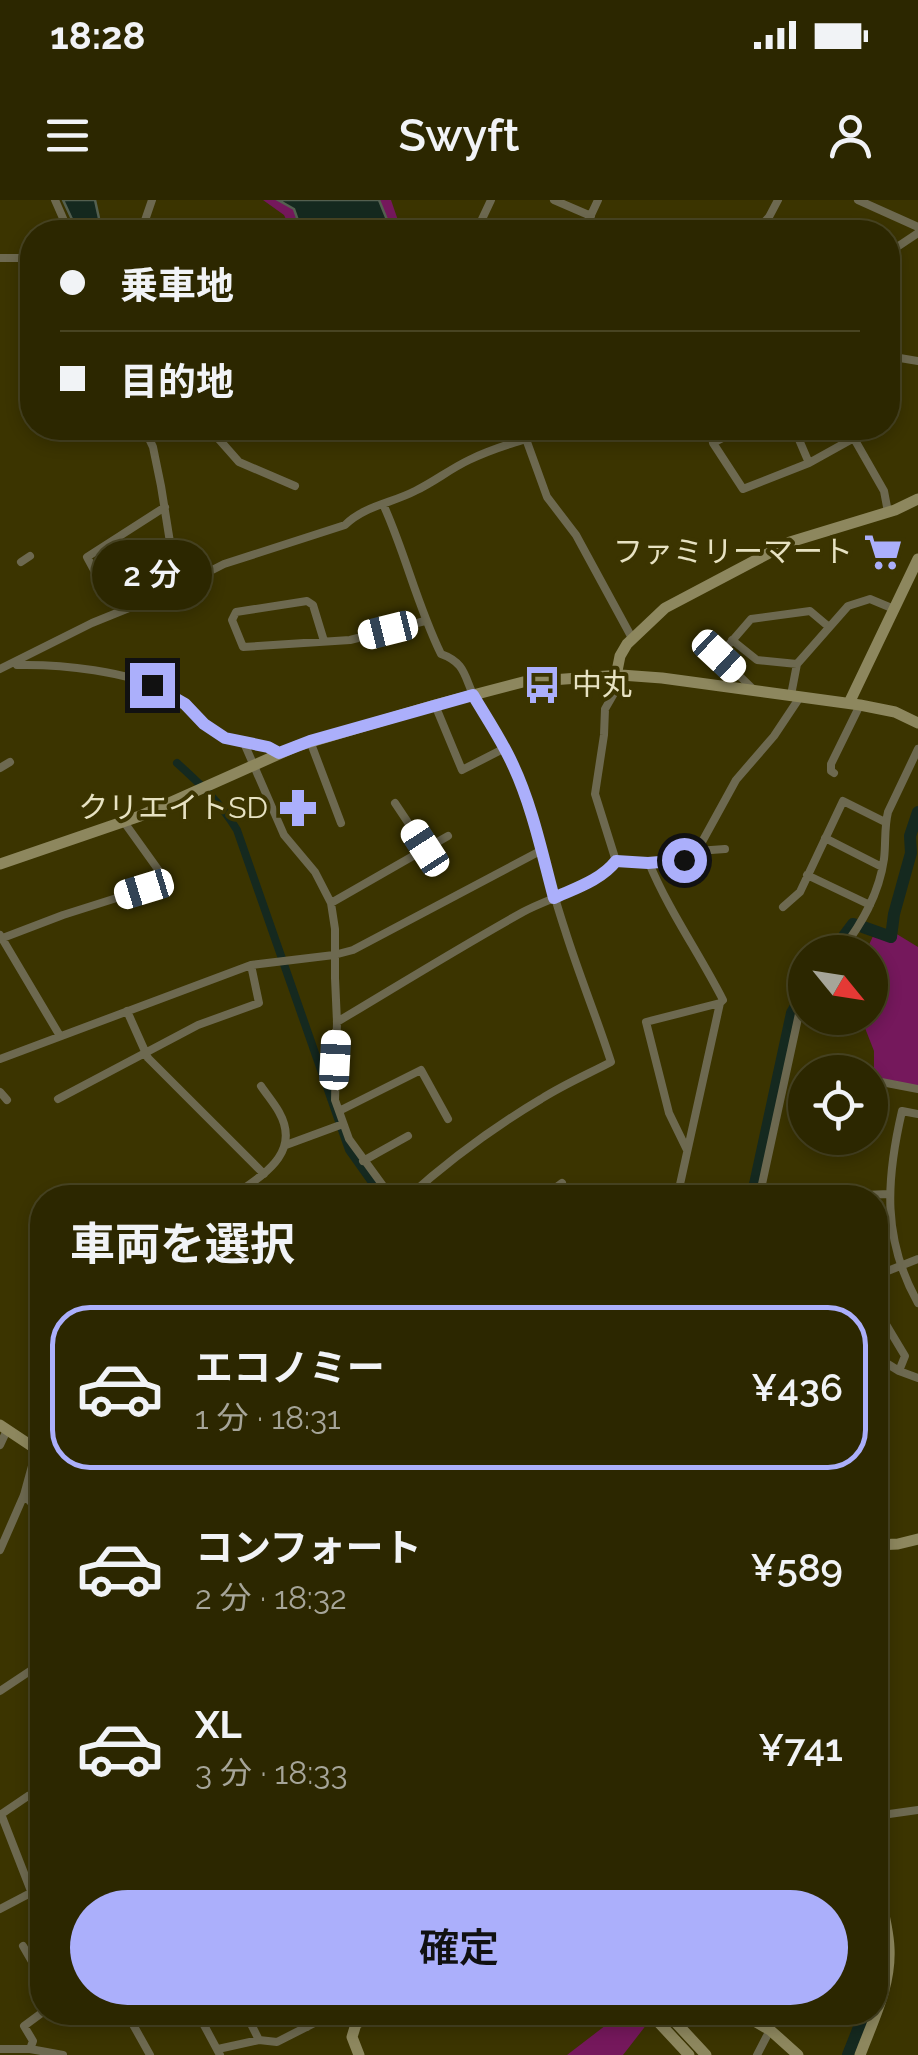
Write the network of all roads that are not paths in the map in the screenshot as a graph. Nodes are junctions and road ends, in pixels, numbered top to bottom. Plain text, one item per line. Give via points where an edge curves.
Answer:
1 (554, 200) edge
2 (598, 200) edge
3 (858, 200) edge
4 (591, 216) junction
5 (589, 220) edge
6 (898, 220) edge
7 (150, 440) edge
8 (220, 440) edge
9 (524, 440) edge
10 (527, 440) edge
11 (716, 440) edge
12 (799, 440) edge
13 (850, 440) edge
14 (855, 440) edge
15 (809, 463) junction
16 (295, 486) dead end
17 (918, 500) edge
18 (382, 504) junction
19 (165, 507) junction
20 (888, 512) junction
21 (918, 559) edge
22 (100, 581) dead end
23 (171, 591) junction
24 (894, 609) junction
25 (425, 621) junction
26 (829, 627) junction
27 (632, 638) junction
28 (324, 640) junction
29 (732, 640) junction
30 (12, 664) junction
31 (797, 664) junction
32 (0, 669) edge
33 (618, 675) junction
34 (754, 690) junction
35 (473, 695) junction
36 (796, 695) junction
37 (855, 704) junction
38 (435, 705) junction
39 (918, 724) edge
40 (310, 741) junction
41 (244, 743) junction
42 (505, 748) junction
43 (918, 749) edge
44 (279, 753) junction
45 (10, 762) dead end
46 (254, 765) junction
47 (0, 768) edge
48 (834, 773) dead end
49 (395, 803) dead end
50 (124, 822) junction
51 (885, 822) junction
52 (342, 823) dead end
53 (448, 836) dead end
54 (825, 838) junction
55 (425, 848) junction
56 (725, 849) dead end
57 (542, 850) junction
58 (697, 851) junction
59 (616, 861) junction
60 (648, 863) junction
61 (0, 864) edge
62 (882, 867) junction
63 (807, 875) junction
64 (554, 898) junction
65 (331, 902) junction
66 (783, 906) dead end
67 (870, 906) junction
68 (853, 935) edge
69 (1, 938) edge
70 (334, 956) junction
71 (252, 965) junction
72 (720, 1003) junction
73 (127, 1011) junction
74 (337, 1022) junction
75 (794, 1035) edge
76 (60, 1036) junction
77 (145, 1053) junction
78 (0, 1059) edge
79 (888, 1083) edge
80 (261, 1086) dead end
81 (918, 1089) edge
82 (0, 1092) edge
83 (58, 1098) dead end
84 (7, 1100) dead end
85 (338, 1110) junction
86 (918, 1114) edge
87 (448, 1119) dead end
88 (340, 1125) junction
89 (408, 1136) dead end
90 (286, 1144) junction
91 (687, 1151) junction
92 (363, 1161) junction
93 (264, 1174) junction
94 (562, 1183) dead end
95 (248, 1185) edge
96 (382, 1185) edge
97 (421, 1185) edge
98 (559, 1185) edge
99 (680, 1185) edge
100 (762, 1185) edge
101 (889, 1194) joint
102 (918, 1259) edge
103 (901, 1266) junction
104 (888, 1271) edge
105 (918, 1303) edge
106 (888, 1327) edge
107 (888, 1364) edge
108 (899, 1371) junction
109 (918, 1378) edge
110 (4, 1427) edge
111 (0, 1444) edge
112 (30, 1445) edge
113 (30, 1477) edge
114 (24, 1495) junction
115 (30, 1501) edge
116 (918, 1539) edge
117 (888, 1544) edge
118 (0, 1550) edge
119 (30, 1671) edge
120 (0, 1691) edge
121 (30, 1795) edge
122 (918, 1810) edge
123 (0, 1814) edge
124 (888, 1814) edge
125 (30, 1891) joint
126 (0, 1909) edge
127 (888, 1930) edge
128 (23, 1946) dead end
129 (30, 1958) edge
130 (888, 1967) edge
131 (30, 2021) edge
132 (133, 2025) edge
133 (204, 2025) edge
134 (252, 2025) edge
135 (312, 2025) edge
136 (356, 2025) edge
137 (660, 2025) edge
138 (678, 2025) edge
139 (762, 2025) edge
140 (871, 2025) edge
141 (308, 2027) joint
142 (770, 2030) junction
143 (259, 2040) junction
144 (278, 2042) junction
145 (247, 2043) junction
146 (0, 2049) edge
147 (30, 2049) junction
148 (18, 2052) edge
149 (219, 2052) edge
150 (63, 2055) edge
151 (150, 2055) edge
152 (250, 2055) edge
153 (283, 2055) edge
154 (359, 2055) edge
155 (689, 2055) edge
156 (706, 2055) edge
157 (757, 2055) edge
158 (798, 2055) edge
159 (860, 2055) edge

1 - 4 street
2 - 4 street
3 - 6 street
4 - 5 street
7 - 19 street
8 - 16 street via 239,462
9 - 18 street
10 - 27 street via 547,497
11 - 15 street via 743,489
12 - 15 street
13 - 15 street
14 - 20 street via 884,491
17 - 20 street
18 - 23 street via 345,525 236,560
18 - 25 street
19 - 22 street via 86,557
19 - 23 street
20 - 27 street via 767,553 665,608
21 - 24 street
23 - 30 street
24 - 26 street via 870,600 848,606
24 - 37 street
25 - 28 street
25 - 35 street via 441,654 460,664
26 - 29 street via 810,611 750,619
26 - 31 street
27 - 33 street
28 - 28 street via 243,647 232,620 236,612 307,600
29 - 31 street via 757,660
29 - 34 street via 719,656
30 - 32 street
30 - 41 street via 70,666 152,685 216,733
31 - 36 street
33 - 34 street
33 - 35 street via 536,680
33 - 59 street via 605,709 596,794
34 - 36 street
35 - 38 street
35 - 42 street
36 - 37 street
36 - 58 street via 774,736 736,780
37 - 39 street
37 - 48 street via 830,764
38 - 40 street
38 - 42 street via 462,770
40 - 44 street
40 - 52 street
41 - 44 street
41 - 46 street
42 - 57 street
43 - 51 street
44 - 46 street
45 - 47 street
46 - 50 street
46 - 65 street via 284,835
49 - 55 street
50 - 61 street
50 - 69 street via 167,882
51 - 54 street via 843,802
51 - 62 street
53 - 55 street
54 - 62 street
54 - 63 street
55 - 65 street
56 - 58 street
57 - 64 street
57 - 70 street
58 - 60 street via 684,860
59 - 60 street
59 - 64 street
60 - 72 street
62 - 67 street
63 - 66 street
63 - 67 street
64 - 74 street
64 - 97 street via 611,1062 542,1098
65 - 70 street
67 - 68 street
69 - 76 street
70 - 71 street
70 - 74 street
71 - 73 street
71 - 77 street via 259,1003
72 - 91 street
72 - 91 street via 646,1022
73 - 76 street
73 - 77 street
74 - 85 street
75 - 100 street
76 - 78 street
77 - 83 street
77 - 93 street
79 - 81 street
80 - 90 street via 283,1122
82 - 84 street
85 - 87 street via 421,1070
85 - 88 street
86 - 101 street via 902,1111
88 - 90 street
88 - 92 street
89 - 92 street
90 - 93 street
91 - 99 street
92 - 96 street
93 - 95 street
94 - 98 street
101 - 103 street
102 - 103 street
103 - 104 street
103 - 105 street
106 - 108 street via 906,1356
107 - 108 street
108 - 109 street
110 - 111 street
110 - 112 street
113 - 114 street
114 - 115 street
114 - 118 street
116 - 117 street
119 - 120 street
121 - 123 street
122 - 124 street
123 - 125 street
125 - 126 street
127 - 130 street
128 - 129 street
131 - 147 street via 24,2026 33,2040
132 - 151 street
133 - 149 street
134 - 143 street
135 - 141 street
136 - 154 street
137 - 155 street
138 - 156 street
139 - 142 street
140 - 159 street
141 - 144 street
142 - 157 street
142 - 158 street
143 - 144 street
143 - 145 street
144 - 153 street
145 - 149 street
145 - 152 street
146 - 148 street
147 - 148 street
147 - 150 street

